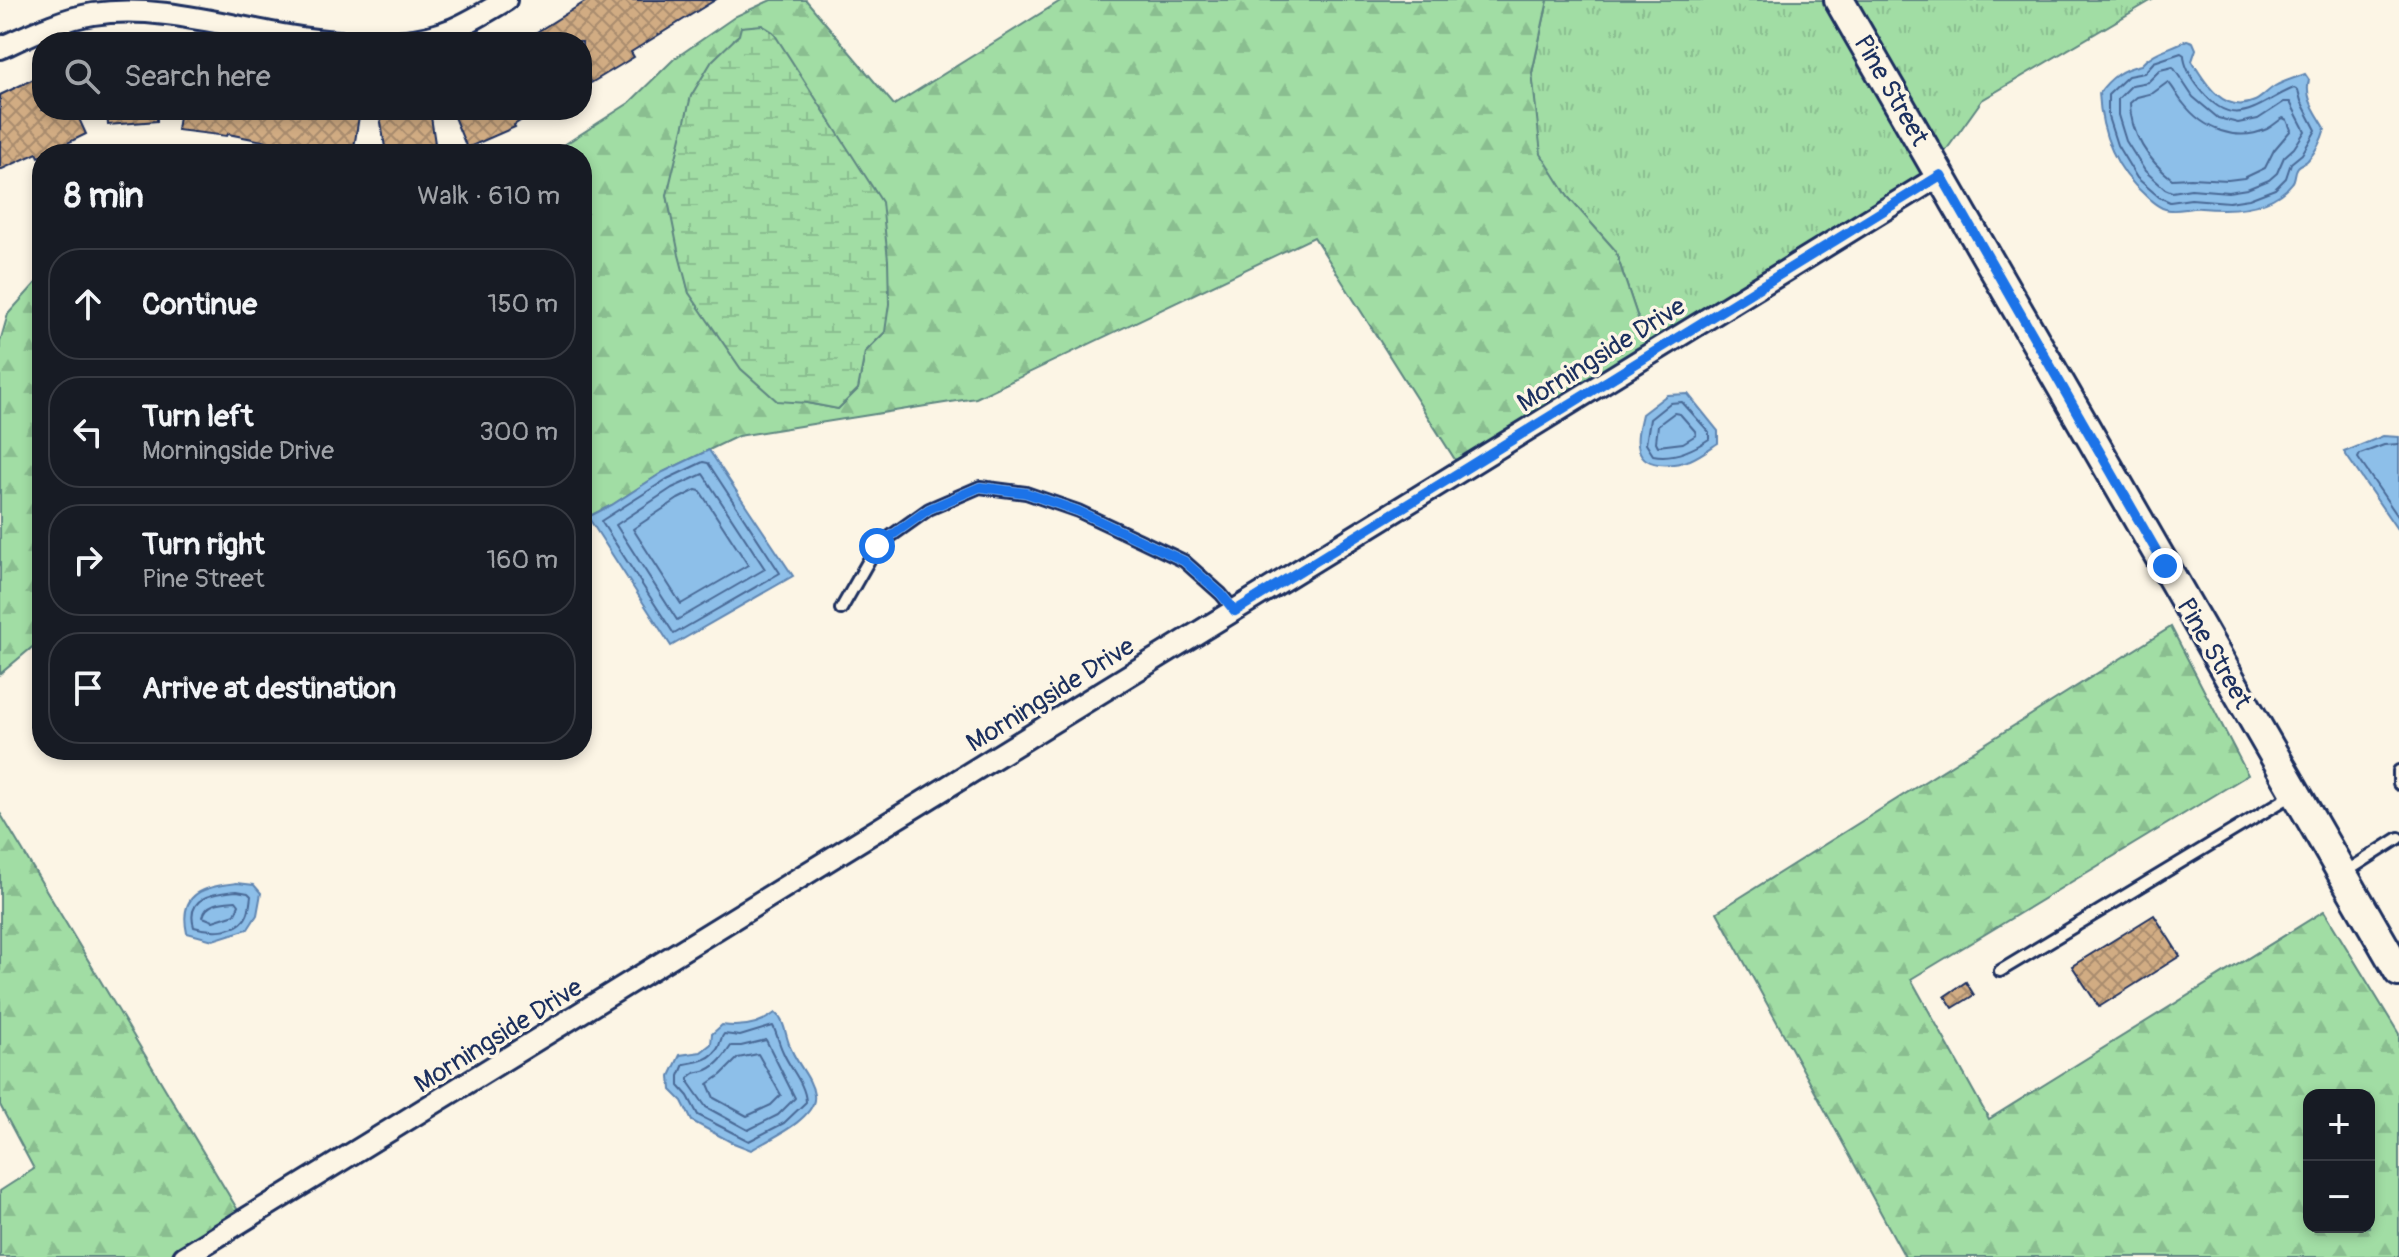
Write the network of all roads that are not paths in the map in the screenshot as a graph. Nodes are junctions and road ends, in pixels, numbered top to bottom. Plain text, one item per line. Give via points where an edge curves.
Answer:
1 (506, 0) edge
2 (1839, 0) edge
3 (36, 32) edge
4 (275, 32) edge
5 (448, 32) edge
6 (32, 34) edge
7 (0, 48) edge
8 (1941, 175) junction
9 (841, 609) dead end
10 (1235, 611) junction
11 (2399, 771) edge
12 (2399, 784) edge
13 (2296, 793) junction
14 (2399, 838) edge
15 (2342, 874) junction
16 (2000, 971) dead end
17 (2399, 972) edge
18 (184, 1257) edge

1 - 5 street
2 - 8 main road, Pine Street
3 - 4 street via 92,14 146,12
6 - 7 street
8 - 10 street, Morningside Drive
8 - 13 main road, Pine Street
9 - 10 lane via 877,546 929,509 980,487 1026,493 1078,511 1184,561
10 - 18 street, Morningside Drive
11 - 12 lane
13 - 15 main road, Pine Street
13 - 16 lane
14 - 15 lane
15 - 17 main road, Pine Street

